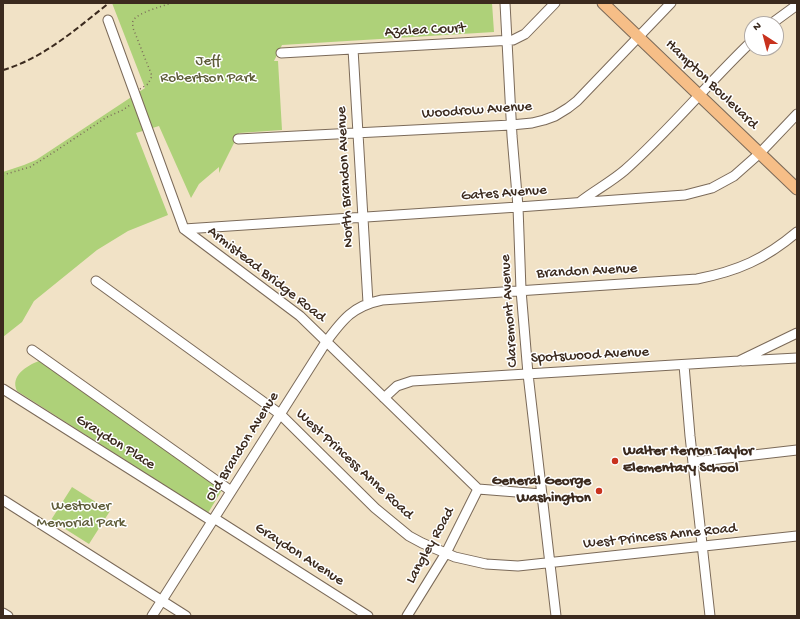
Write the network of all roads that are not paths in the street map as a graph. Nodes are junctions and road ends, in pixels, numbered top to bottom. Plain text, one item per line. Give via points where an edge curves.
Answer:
1 (505, 3) edge
2 (555, 3) edge
3 (603, 3) edge
4 (671, 3) edge
5 (797, 4) edge
6 (781, 16) edge
7 (108, 20) dead end
8 (639, 37) junction
9 (507, 41) junction
10 (353, 49) junction
11 (744, 50) edge
12 (281, 53) dead end
13 (699, 95) junction
14 (797, 114) edge
15 (512, 125) junction
16 (358, 133) junction
17 (238, 139) dead end
18 (760, 153) junction
19 (797, 189) edge
20 (579, 203) junction
21 (518, 208) junction
22 (363, 217) junction
23 (184, 229) junction
24 (797, 232) edge
25 (96, 281) dead end
26 (521, 290) junction
27 (368, 303) junction
28 (797, 333) edge
29 (326, 342) junction
30 (32, 350) dead end
31 (797, 358) edge
32 (739, 361) junction
33 (684, 365) junction
34 (528, 374) junction
35 (3, 389) edge
36 (384, 398) junction
37 (280, 414) junction
38 (797, 450) edge
39 (693, 462) junction
40 (478, 490) junction
41 (231, 491) junction
42 (542, 494) junction
43 (3, 500) edge
44 (213, 520) junction
45 (797, 536) edge
46 (703, 546) junction
47 (446, 553) junction
48 (549, 563) junction
49 (162, 600) junction
50 (3, 613) edge
51 (8, 616) edge
52 (152, 616) edge
53 (186, 616) edge
54 (368, 616) edge
55 (407, 616) edge
56 (556, 616) edge
57 (710, 616) edge

1 - 9 street, Claremont Avenue
2 - 9 street, Azalea Court via 525,34
3 - 8 main road, Hampton Boulevard
4 - 8 street, Woodrow Avenue
5 - 6 street
7 - 23 street, Armistead Bridge Road
8 - 13 main road, Hampton Boulevard
8 - 15 street, Woodrow Avenue via 568,108 544,120
9 - 10 street, Azalea Court
9 - 15 street, Claremont Avenue
10 - 12 street, Azalea Court
10 - 16 street, North Brandon Avenue
11 - 13 street
13 - 18 main road, Hampton Boulevard
13 - 20 street via 628,167
14 - 18 street, Gates Avenue
15 - 16 street, Woodrow Avenue
15 - 21 street, Claremont Avenue
16 - 17 street, Woodrow Avenue
16 - 22 street, North Brandon Avenue
18 - 19 main road, Hampton Boulevard
18 - 20 street, Gates Avenue via 730,178 697,193
20 - 21 street, Gates Avenue
21 - 22 street, Gates Avenue
21 - 26 street, Claremont Avenue
22 - 23 street, Gates Avenue
22 - 27 street, North Brandon Avenue
23 - 29 street, Armistead Bridge Road via 292,310
24 - 26 street, Brandon Avenue via 757,260 712,276 681,281
25 - 37 street, West Princess Anne Road
26 - 27 street, Brandon Avenue
26 - 34 street, Claremont Avenue
27 - 29 street, Old Brandon Avenue via 341,322
28 - 32 street, Spotswood Avenue
29 - 36 street, Armistead Bridge Road
29 - 37 street, Old Brandon Avenue
30 - 41 street, Graydon Place
31 - 32 street
32 - 33 street, Spotswood Avenue
33 - 34 street, Spotswood Avenue
33 - 39 street
34 - 36 street, Spotswood Avenue via 412,381 397,386
34 - 42 street, Claremont Avenue
35 - 44 street, Graydon Place
36 - 40 street, Armistead Bridge Road
37 - 41 street, Old Brandon Avenue
37 - 47 street, West Princess Anne Road via 393,524 422,543
38 - 39 street
39 - 46 street
40 - 42 street
40 - 47 street, Langley Road
41 - 44 street, Old Brandon Avenue
42 - 48 street, Claremont Avenue
43 - 49 street
44 - 49 street, Old Brandon Avenue
44 - 54 street, Graydon Avenue
45 - 46 street, West Princess Anne Road
46 - 48 street, West Princess Anne Road
46 - 57 street
47 - 48 street, West Princess Anne Road via 470,561 502,565
47 - 55 street, Langley Road
48 - 56 street, Claremont Avenue
49 - 52 street, Old Brandon Avenue
49 - 53 street
50 - 51 street

